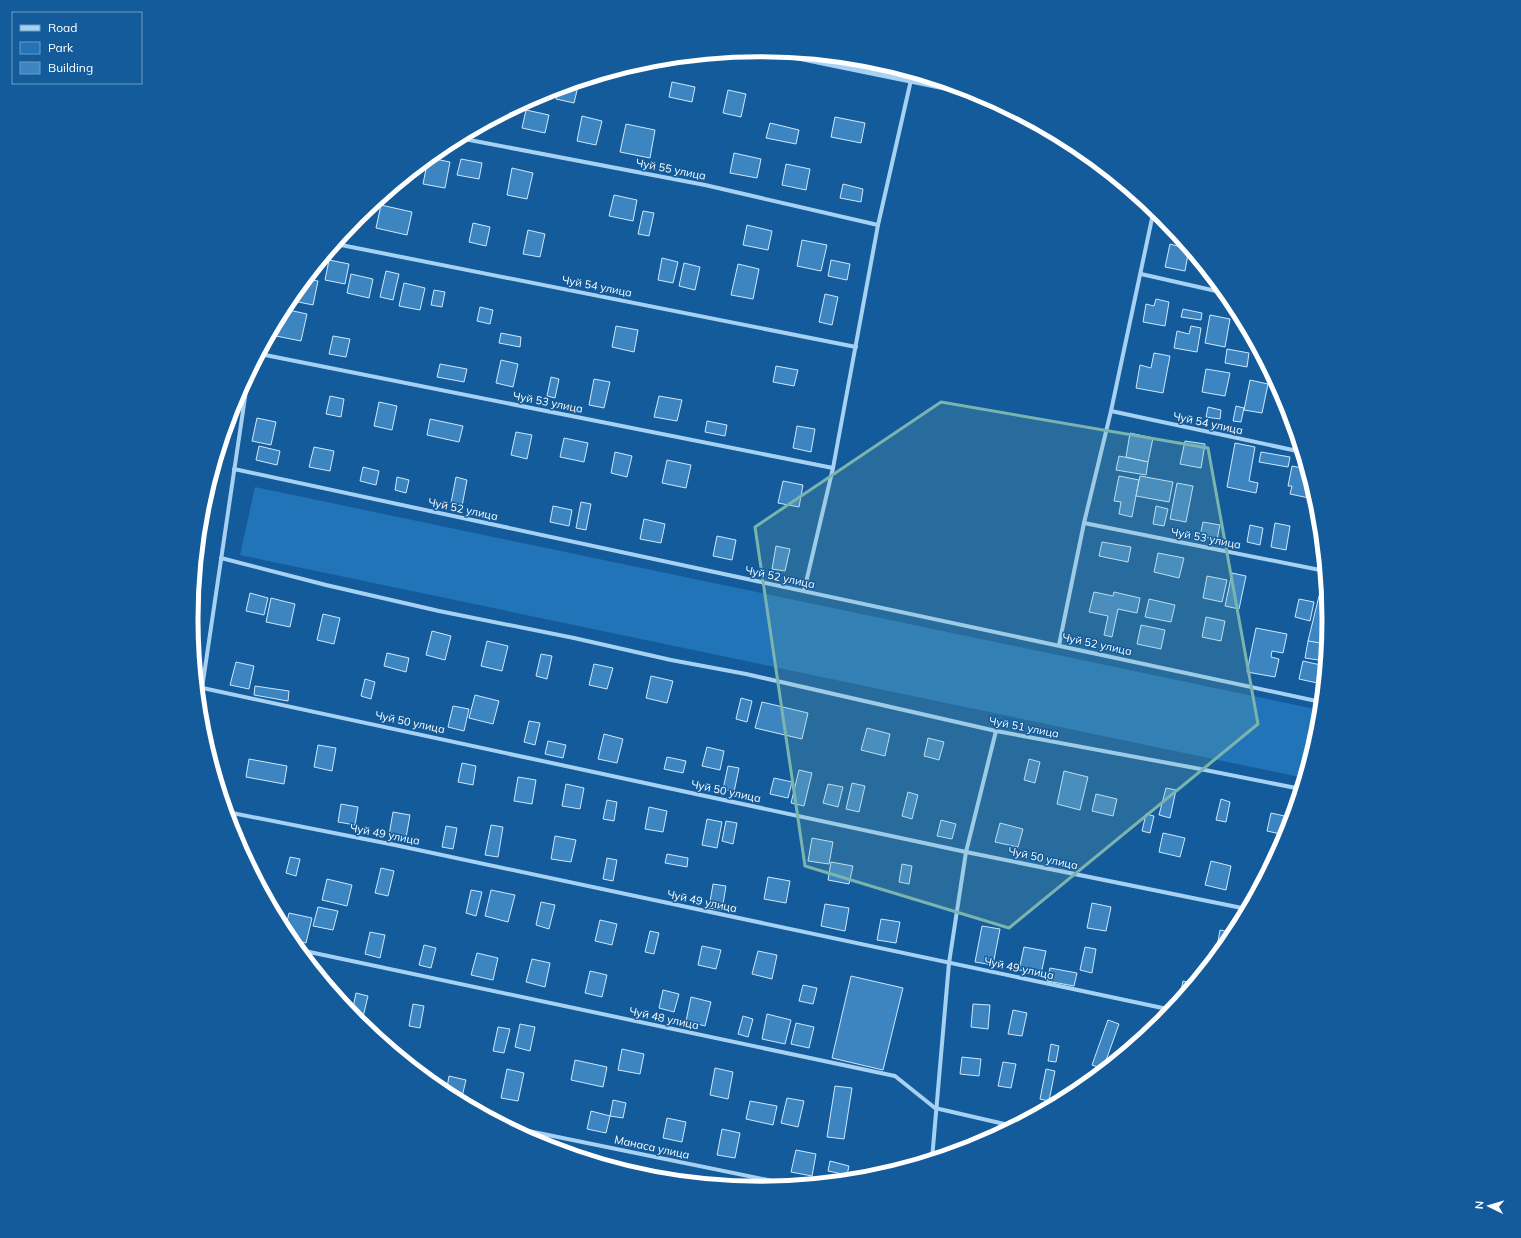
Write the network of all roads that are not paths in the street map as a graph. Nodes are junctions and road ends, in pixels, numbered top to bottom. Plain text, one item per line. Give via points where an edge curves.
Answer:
1 (810, 59) edge
2 (911, 80) junction
3 (933, 85) edge
4 (468, 140) edge
5 (1153, 217) edge
6 (878, 225) junction
7 (341, 245) edge
8 (1141, 274) junction
9 (1216, 291) edge
10 (856, 347) junction
11 (264, 355) edge
12 (245, 394) edge
13 (1111, 411) junction
14 (1297, 451) edge
15 (833, 468) junction
16 (234, 469) junction
17 (1084, 522) junction
18 (221, 558) junction
19 (1320, 570) edge
20 (804, 591) junction
21 (1058, 645) junction
22 (202, 677) edge
23 (203, 688) edge
24 (1317, 701) edge
25 (996, 731) junction
26 (1296, 788) edge
27 (233, 813) edge
28 (966, 852) junction
29 (1242, 908) edge
30 (308, 952) edge
31 (949, 963) junction
32 (1165, 1009) edge
33 (936, 1108) junction
34 (1006, 1124) edge
35 (530, 1131) edge
36 (932, 1154) edge
37 (771, 1181) edge

1 - 2 street
2 - 3 street
2 - 6 street
4 - 6 street, Чуй 55 улица via 705,185
5 - 8 street
6 - 10 street
7 - 10 street, Чуй 54 улица
8 - 9 street
8 - 13 street
10 - 15 street
11 - 15 street, Чуй 53 улица
12 - 16 street
13 - 14 street, Чуй 54 улица
13 - 17 street
15 - 20 street
16 - 18 street
16 - 20 street, Чуй 52 улица
17 - 19 street, Чуй 53 улица
17 - 21 street
18 - 22 street
18 - 25 street, Чуй 51 улица via 431,609 746,674
20 - 21 street, Чуй 52 улица
21 - 24 street, Чуй 52 улица
23 - 28 street, Чуй 50 улица
25 - 26 street, Чуй 51 улица
25 - 28 street
27 - 31 street, Чуй 49 улица
28 - 29 street, Чуй 50 улица
28 - 31 street
30 - 33 street, Чуй 48 улица via 895,1076
31 - 32 street, Чуй 49 улица
31 - 33 street
33 - 34 street, Чуй 48 улица
33 - 36 street
35 - 37 street, Манаса улица

